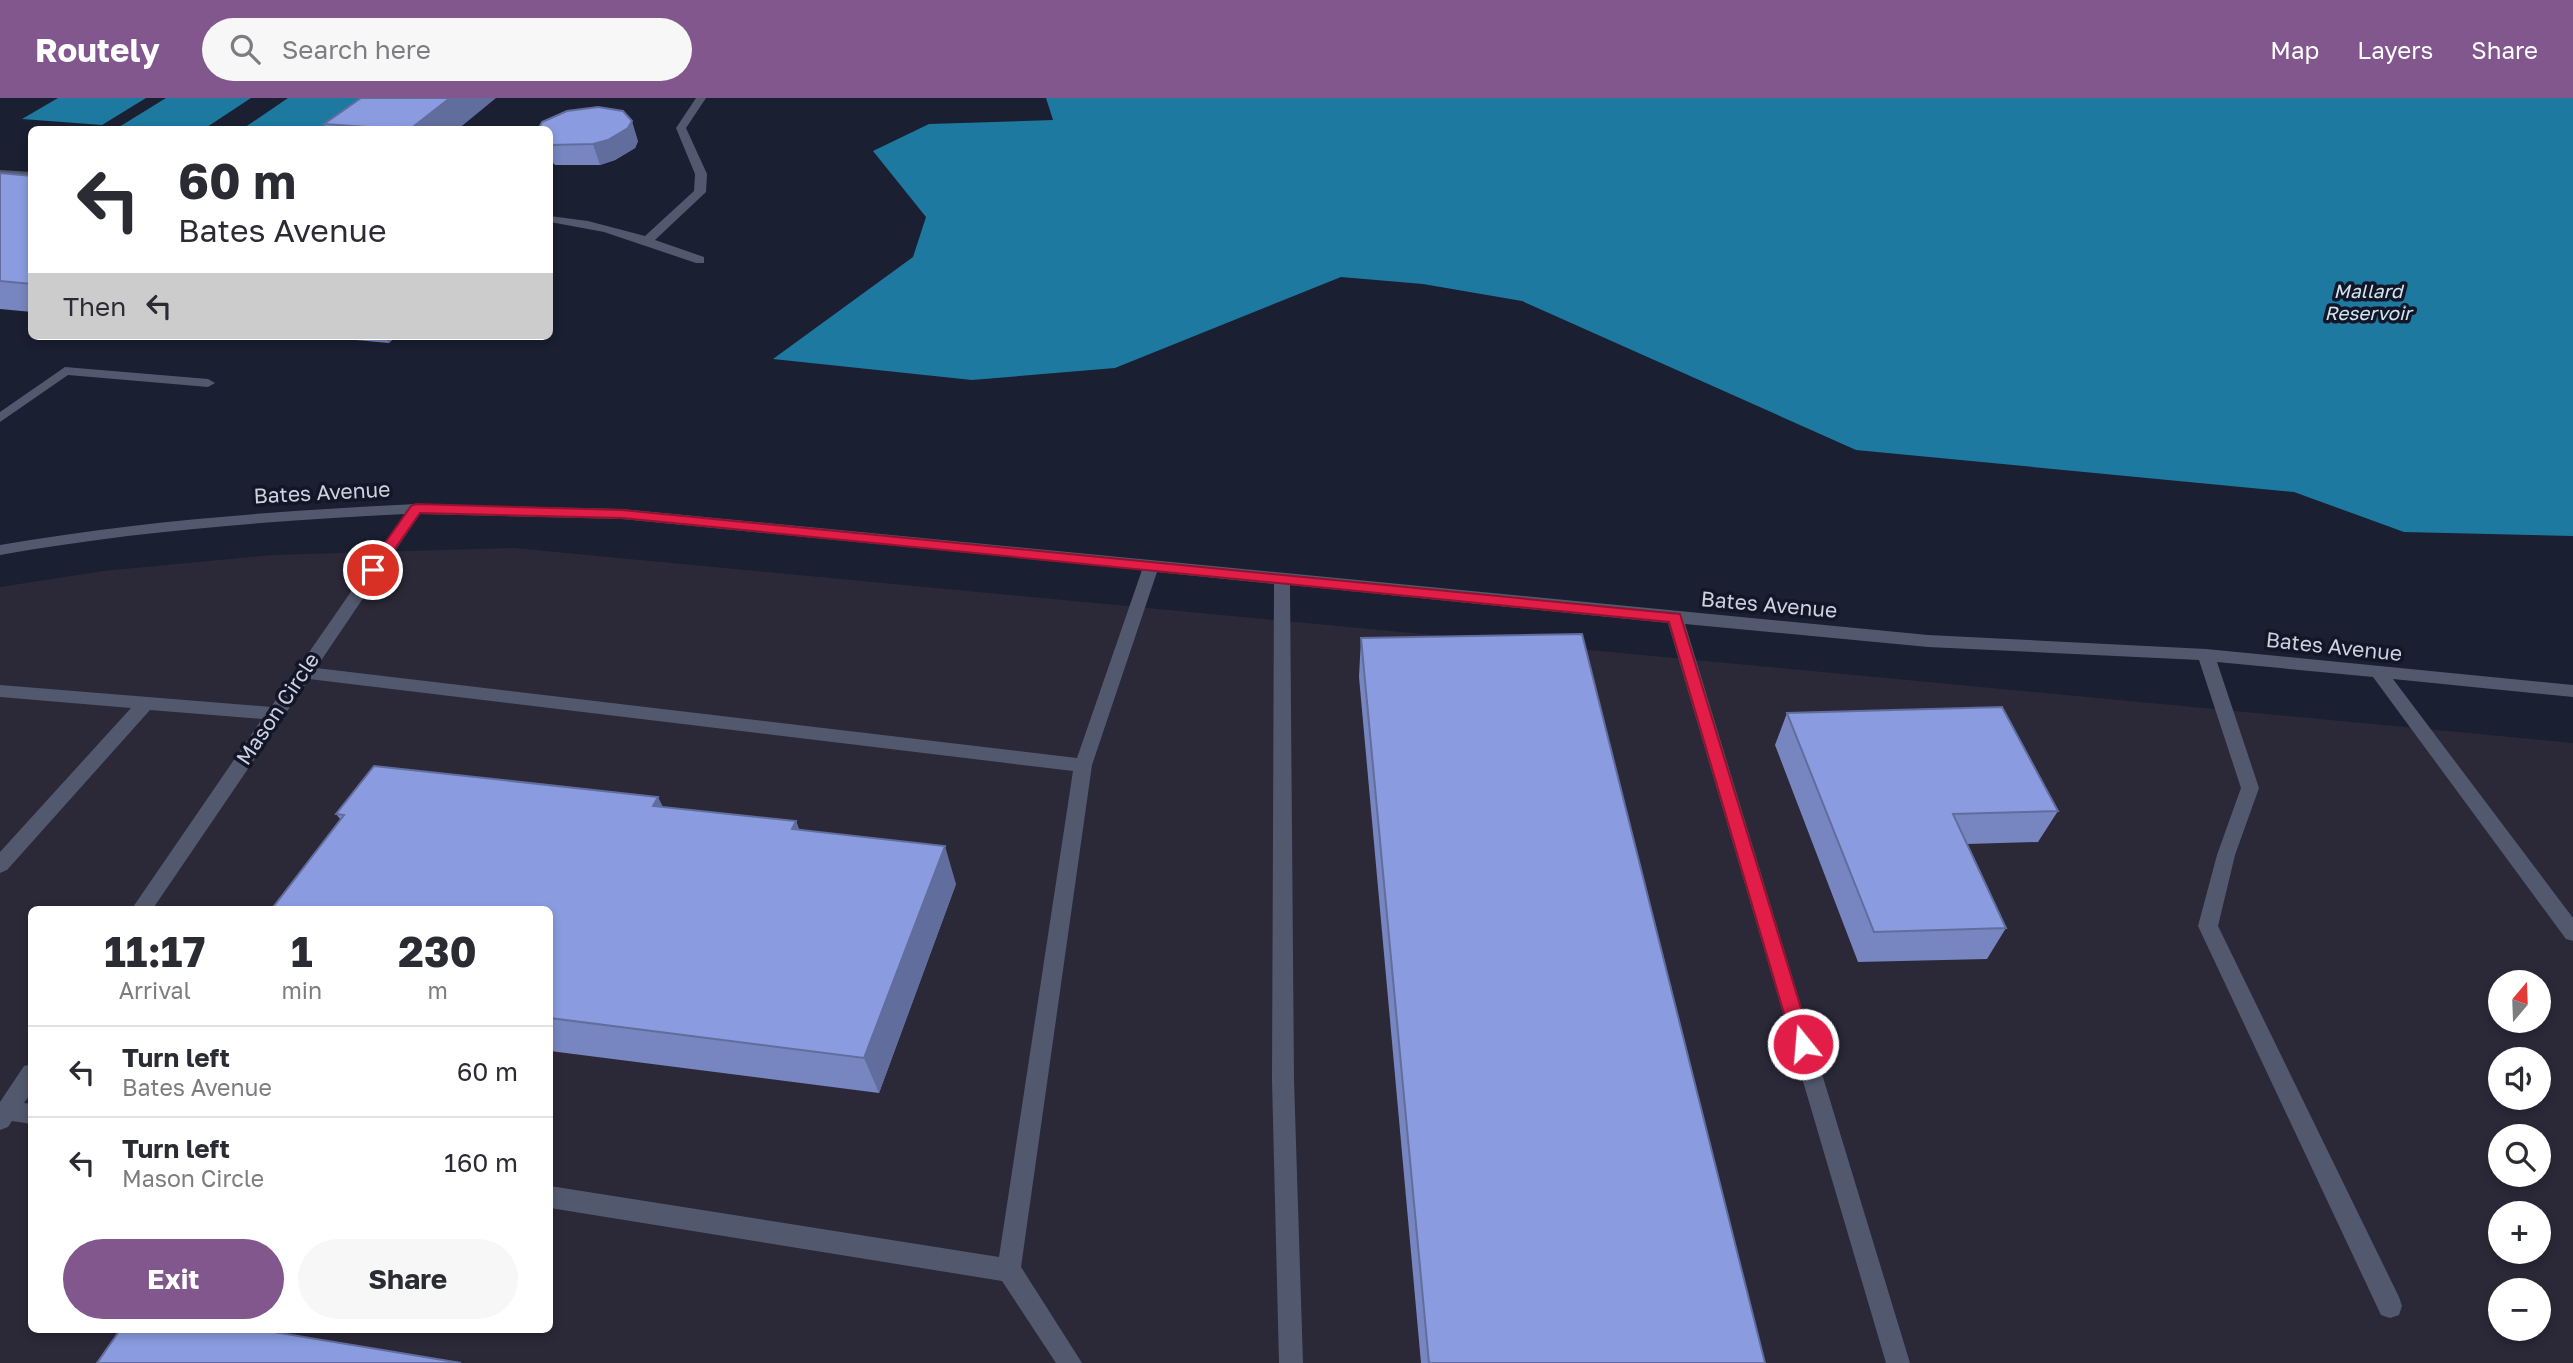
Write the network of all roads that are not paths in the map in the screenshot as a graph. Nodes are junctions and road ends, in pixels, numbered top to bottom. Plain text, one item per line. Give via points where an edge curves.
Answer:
1 (701, 98) edge
2 (0, 173) edge
3 (28, 175) edge
4 (553, 219) edge
5 (648, 240) junction
6 (700, 260) dead end
7 (208, 383) dead end
8 (0, 418) edge
9 (416, 509) junction
10 (0, 550) edge
11 (1151, 566) junction
12 (1282, 579) junction
13 (1675, 618) junction
14 (2206, 655) junction
15 (303, 672) junction
16 (2378, 672) junction
17 (0, 691) edge
18 (2573, 691) edge
19 (146, 703) junction
20 (274, 713) junction
21 (1083, 765) junction
22 (0, 865) edge
23 (144, 906) edge
24 (2573, 933) edge
25 (28, 1079) edge
26 (28, 1114) edge
27 (3, 1115) edge
28 (553, 1197) edge
29 (1009, 1270) junction
30 (2390, 1306) dead end
31 (1070, 1363) edge
32 (1291, 1363) edge
33 (1898, 1363) edge

1 - 5 street via 681,128 701,174 700,192
2 - 3 street
4 - 5 street
5 - 6 street
7 - 8 street via 65,371
9 - 10 street, Bates Avenue via 251,517
9 - 11 street, Bates Avenue via 622,514
9 - 15 street, Mason Circle
11 - 12 street, Bates Avenue
11 - 21 street
12 - 13 street, Bates Avenue
12 - 32 street via 1283,1080
13 - 14 street, Bates Avenue via 1928,640
13 - 33 street
14 - 16 street, Bates Avenue
14 - 30 street via 2250,788 2208,926
15 - 20 street, Mason Circle
15 - 21 street
16 - 18 street, Bates Avenue
16 - 24 street
17 - 19 street
19 - 20 street
19 - 22 street
20 - 23 street, Mason Circle
21 - 29 street
25 - 27 street
26 - 27 street
28 - 29 street
29 - 31 street

